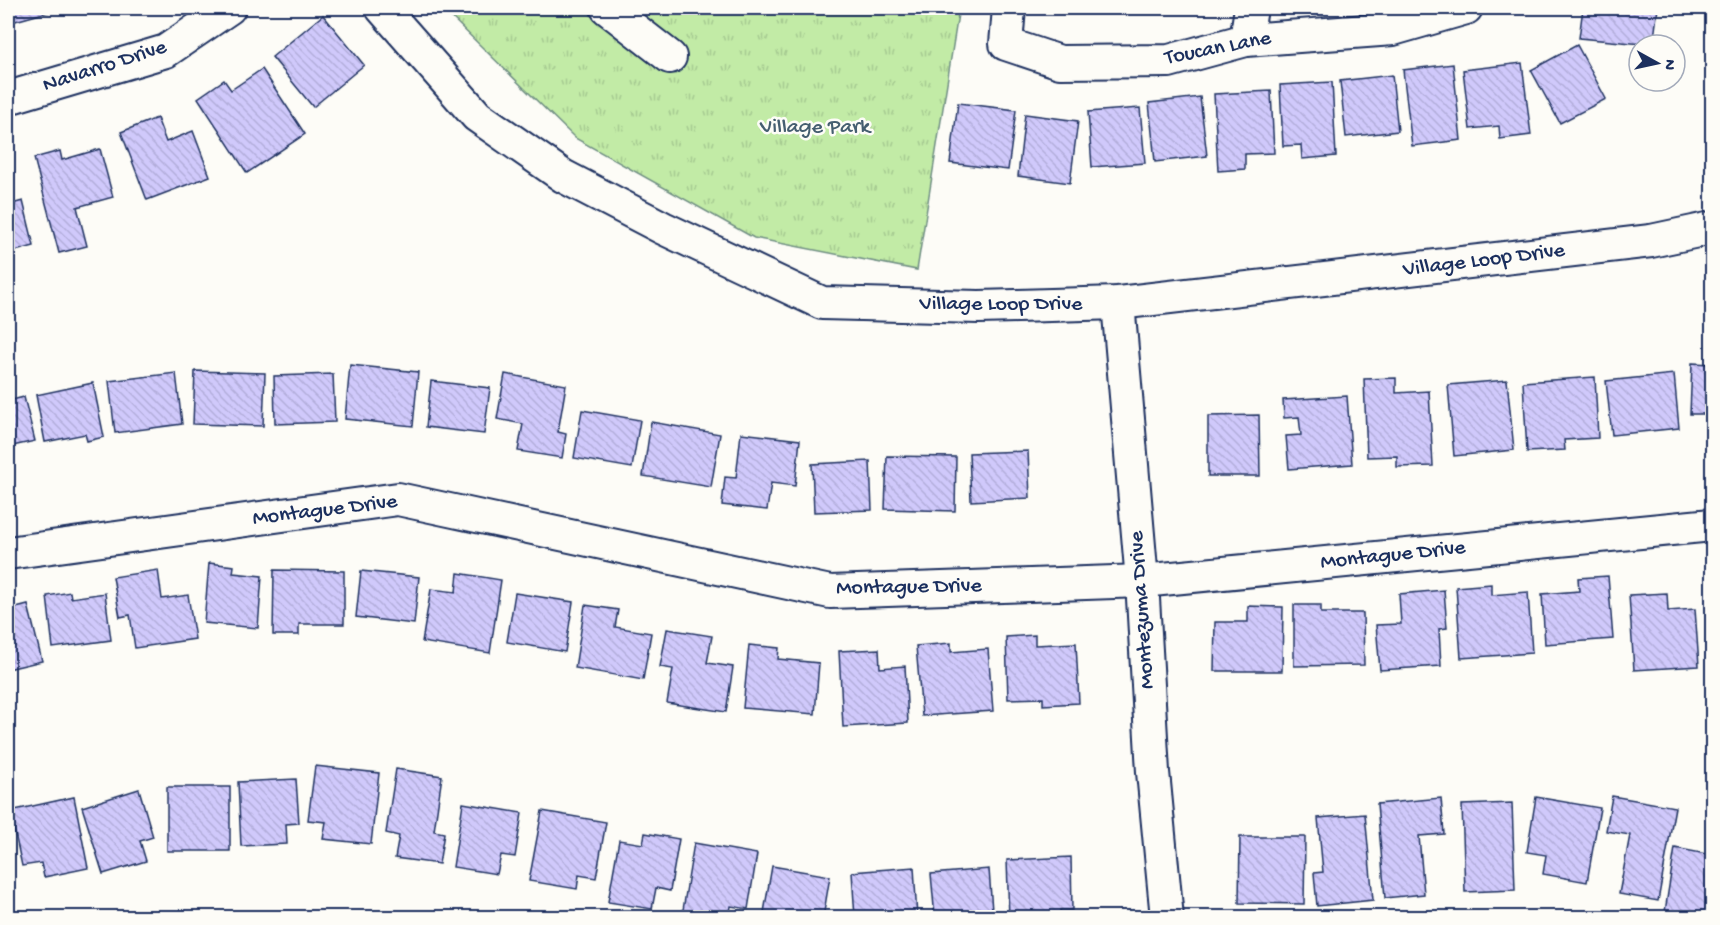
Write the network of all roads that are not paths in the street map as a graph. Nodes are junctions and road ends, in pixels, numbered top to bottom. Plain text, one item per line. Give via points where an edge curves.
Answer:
1 (229, 8) edge
2 (382, 8) edge
3 (607, 8) edge
4 (1009, 8) edge
5 (1251, 8) edge
6 (1466, 8) edge
7 (1246, 40) junction
8 (670, 57) dead end
9 (8, 98) edge
10 (1713, 228) edge
11 (1118, 303) junction
12 (1713, 525) edge
13 (8, 553) edge
14 (1142, 581) junction
15 (1167, 918) edge

1 - 9 street, Navarro Drive via 166,51
2 - 11 street, Village Loop Drive via 477,116 563,176 822,303 979,307
3 - 8 street
4 - 7 street, Toucan Lane via 1006,44 1060,62 1169,61
5 - 7 street
6 - 7 street, Toucan Lane via 1393,29
10 - 11 street, Village Loop Drive via 1651,241
11 - 14 street, Montezuma Drive
12 - 14 street, Montague Drive
13 - 14 street, Montague Drive via 398,499 830,592
14 - 15 street, Montezuma Drive via 1153,772

